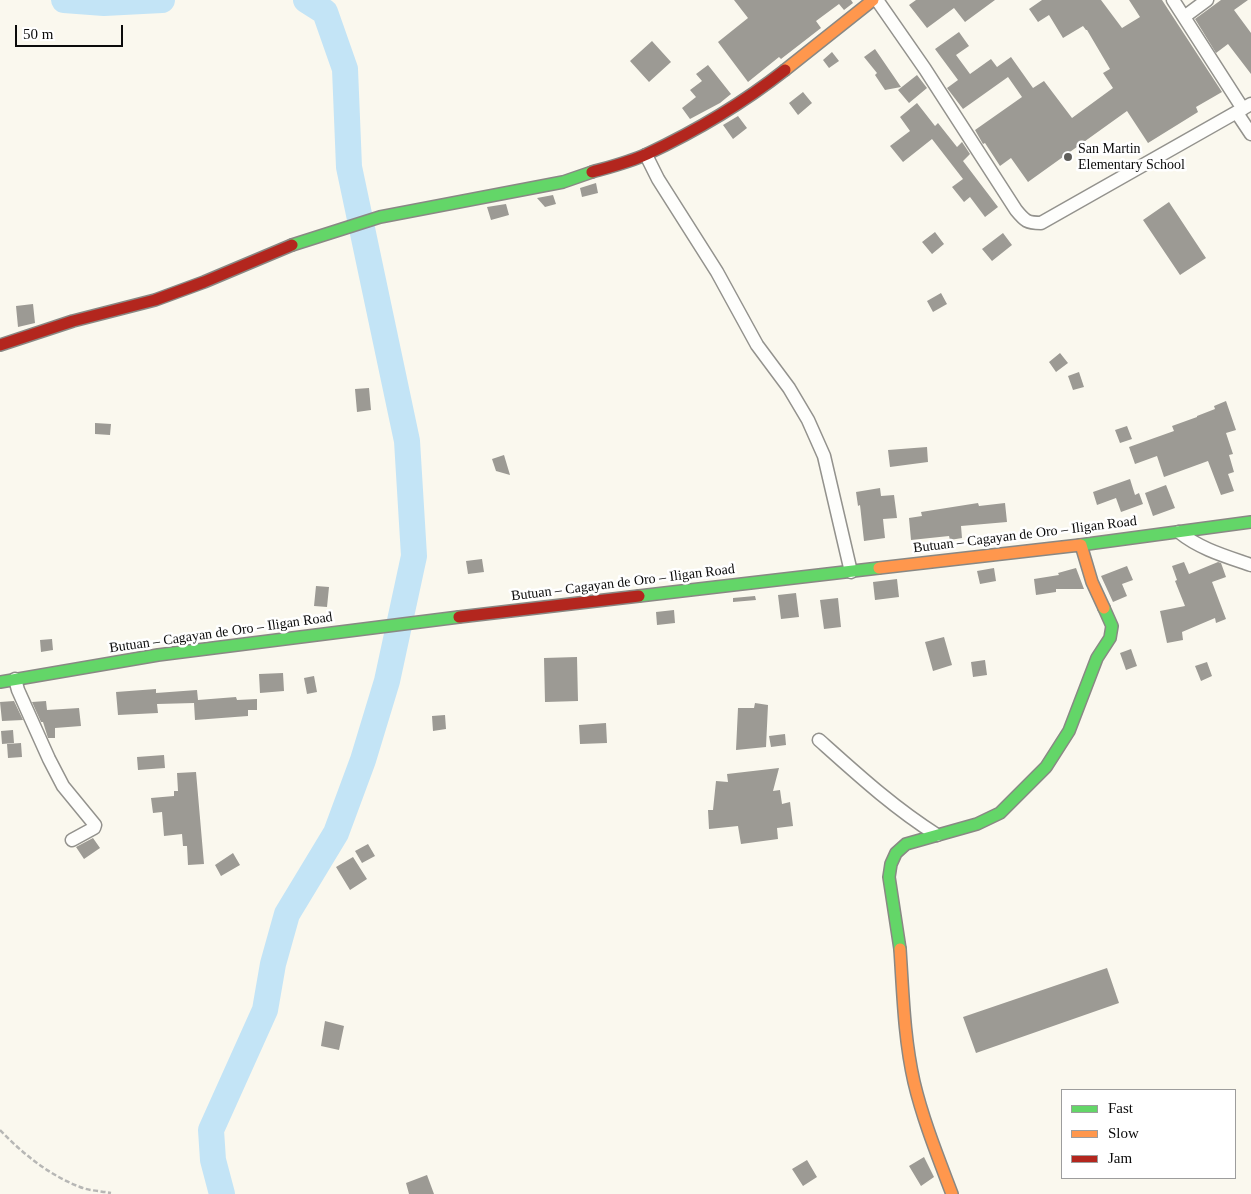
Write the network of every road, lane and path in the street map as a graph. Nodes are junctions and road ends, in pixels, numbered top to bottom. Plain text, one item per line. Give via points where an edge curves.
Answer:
1 (873, 0) edge
2 (877, 0) edge
3 (1173, 0) edge
4 (1207, 0) edge
5 (1184, 17) junction
6 (1244, 109) edge
7 (1251, 134) edge
8 (646, 155) junction
9 (0, 345) edge
10 (1251, 522) edge
11 (1178, 532) junction
12 (1081, 545) junction
13 (1251, 565) edge
14 (851, 572) junction
15 (15, 679) junction
16 (0, 682) edge
17 (819, 740) dead end
18 (937, 835) junction
19 (72, 840) dead end
20 (0, 1130) edge
21 (111, 1194) edge
22 (952, 1194) edge

1 - 8 main road via 758,91
2 - 6 street via 1016,210 1024,220 1032,223 1042,223
3 - 5 street
4 - 5 street
5 - 6 street
6 - 7 street
8 - 9 main road via 563,182 370,220 280,249 155,300 73,321
8 - 14 street via 757,345 808,420 824,456
10 - 11 main road, Butuan – Cagayan de Oro – Iligan Road
11 - 12 main road, Butuan – Cagayan de Oro – Iligan Road
11 - 13 street via 1204,549
12 - 14 main road, Butuan – Cagayan de Oro – Iligan Road
12 - 18 main road via 1112,632 1097,658 1069,731 1046,767 1000,813 977,824
14 - 15 main road, Butuan – Cagayan de Oro – Iligan Road via 446,618 158,655
15 - 16 main road, Butuan – Cagayan de Oro – Iligan Road
15 - 19 street via 48,759 63,786 95,825
17 - 18 street via 878,792
18 - 22 main road via 902,847 891,864 889,877 904,988 904,1026 914,1081
20 - 21 path via 19,1150 55,1175 81,1188

